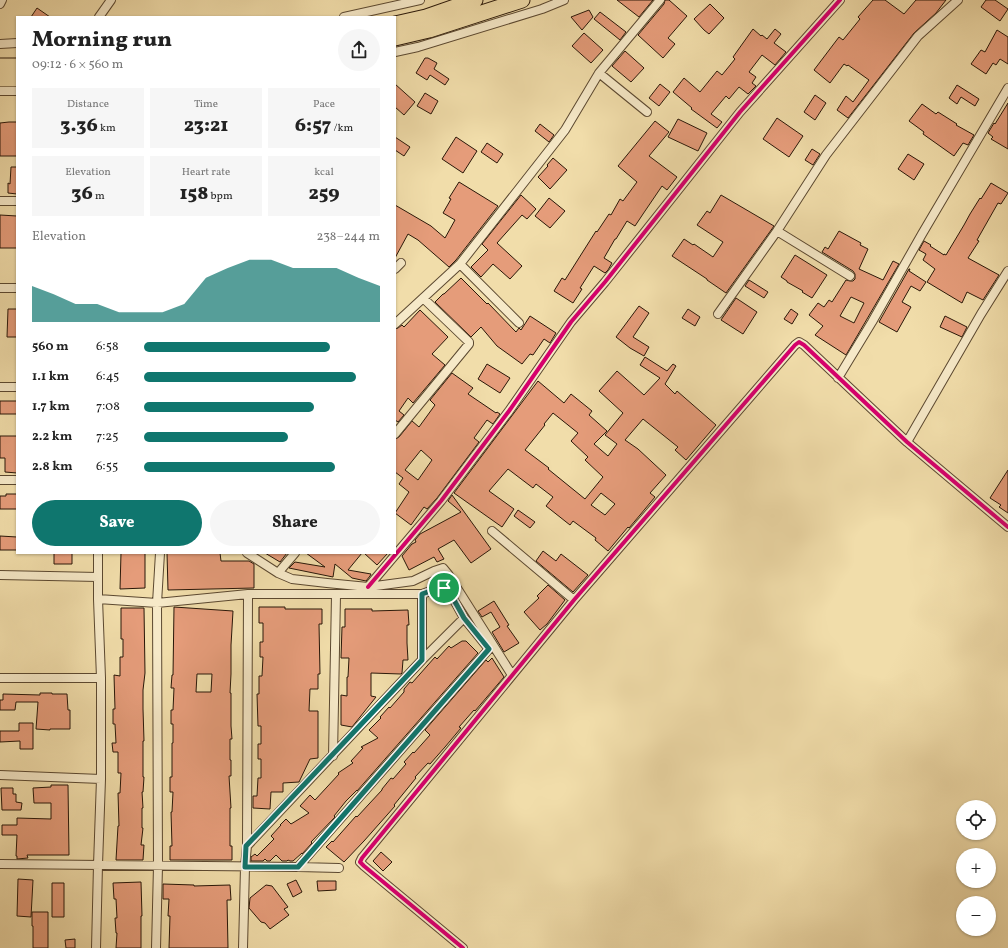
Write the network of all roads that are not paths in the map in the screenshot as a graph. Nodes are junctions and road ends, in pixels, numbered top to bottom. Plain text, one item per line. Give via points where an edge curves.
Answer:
1 (2, 0) edge
2 (111, 0) edge
3 (418, 0) edge
4 (475, 0) edge
5 (522, 0) edge
6 (564, 0) edge
7 (660, 0) edge
8 (840, 0) edge
9 (958, 0) edge
10 (0, 4) edge
11 (100, 16) edge
12 (348, 16) edge
13 (396, 24) edge
14 (396, 38) edge
15 (16, 43) edge
16 (0, 44) edge
17 (396, 52) edge
18 (0, 66) edge
19 (16, 66) edge
20 (599, 73) junction
21 (0, 79) edge
22 (16, 79) edge
23 (1008, 88) edge
24 (0, 91) edge
25 (16, 91) edge
26 (647, 112) dead end
27 (0, 201) edge
28 (16, 201) edge
29 (777, 231) junction
30 (401, 263) dead end
31 (460, 264) junction
32 (396, 268) edge
33 (1008, 271) edge
34 (850, 276) dead end
35 (0, 288) edge
36 (16, 288) edge
37 (423, 298) junction
38 (718, 314) dead end
39 (396, 323) edge
40 (519, 323) dead end
41 (838, 378) junction
42 (0, 387) edge
43 (16, 387) edge
44 (396, 433) edge
45 (906, 442) junction
46 (0, 480) edge
47 (16, 480) edge
48 (1008, 527) edge
49 (492, 531) dead end
50 (98, 554) edge
51 (160, 554) edge
52 (249, 554) edge
53 (294, 554) edge
54 (278, 573) junction
55 (0, 575) edge
56 (98, 577) junction
57 (368, 587) junction
58 (248, 594) junction
59 (422, 594) junction
60 (336, 595) junction
61 (98, 599) junction
62 (574, 600) junction
63 (157, 603) junction
64 (464, 618) junction
65 (422, 660) junction
66 (512, 675) junction
67 (0, 678) edge
68 (101, 678) junction
69 (333, 756) junction
70 (0, 775) edge
71 (101, 780) junction
72 (246, 846) junction
73 (0, 864) edge
74 (98, 865) junction
75 (158, 866) junction
76 (245, 867) junction
77 (298, 867) junction
78 (339, 868) dead end
79 (96, 948) edge
80 (156, 948) edge
81 (243, 948) edge
82 (463, 948) edge

1 - 10 street
2 - 11 street
3 - 12 street
4 - 13 highway via 426,17
5 - 14 highway via 429,30
6 - 17 street via 542,9
7 - 20 street
8 - 57 street via 740,112 571,322 441,501
9 - 29 street via 918,36 826,155
15 - 16 street
18 - 19 highway
20 - 26 street
20 - 31 street via 565,130
21 - 22 highway
23 - 41 street
24 - 25 street
27 - 28 street
29 - 34 street
29 - 38 street
30 - 32 street
31 - 37 street
31 - 40 street
33 - 45 street
35 - 36 street
37 - 39 street
37 - 44 street via 469,344
41 - 45 street
41 - 62 street via 804,345 800,342 795,345
42 - 43 street
45 - 48 street
46 - 47 street
49 - 62 street
50 - 56 street
51 - 63 street
52 - 54 street
53 - 54 street
54 - 57 street via 292,579
55 - 56 street
56 - 61 street
57 - 66 street via 414,581 443,568
58 - 60 street
58 - 63 street
58 - 72 street
59 - 60 street
59 - 64 street via 444,588 449,591
59 - 65 street
60 - 69 street
61 - 63 street
61 - 68 street
62 - 66 street
63 - 75 street
64 - 65 street
64 - 77 street via 489,649
65 - 69 street
66 - 82 street via 360,862
67 - 68 street
68 - 71 street
69 - 72 street
70 - 71 street
71 - 74 street
72 - 76 street
73 - 74 street
74 - 75 street
74 - 79 street
75 - 76 street
75 - 80 street
76 - 77 street
76 - 81 street
77 - 78 street

